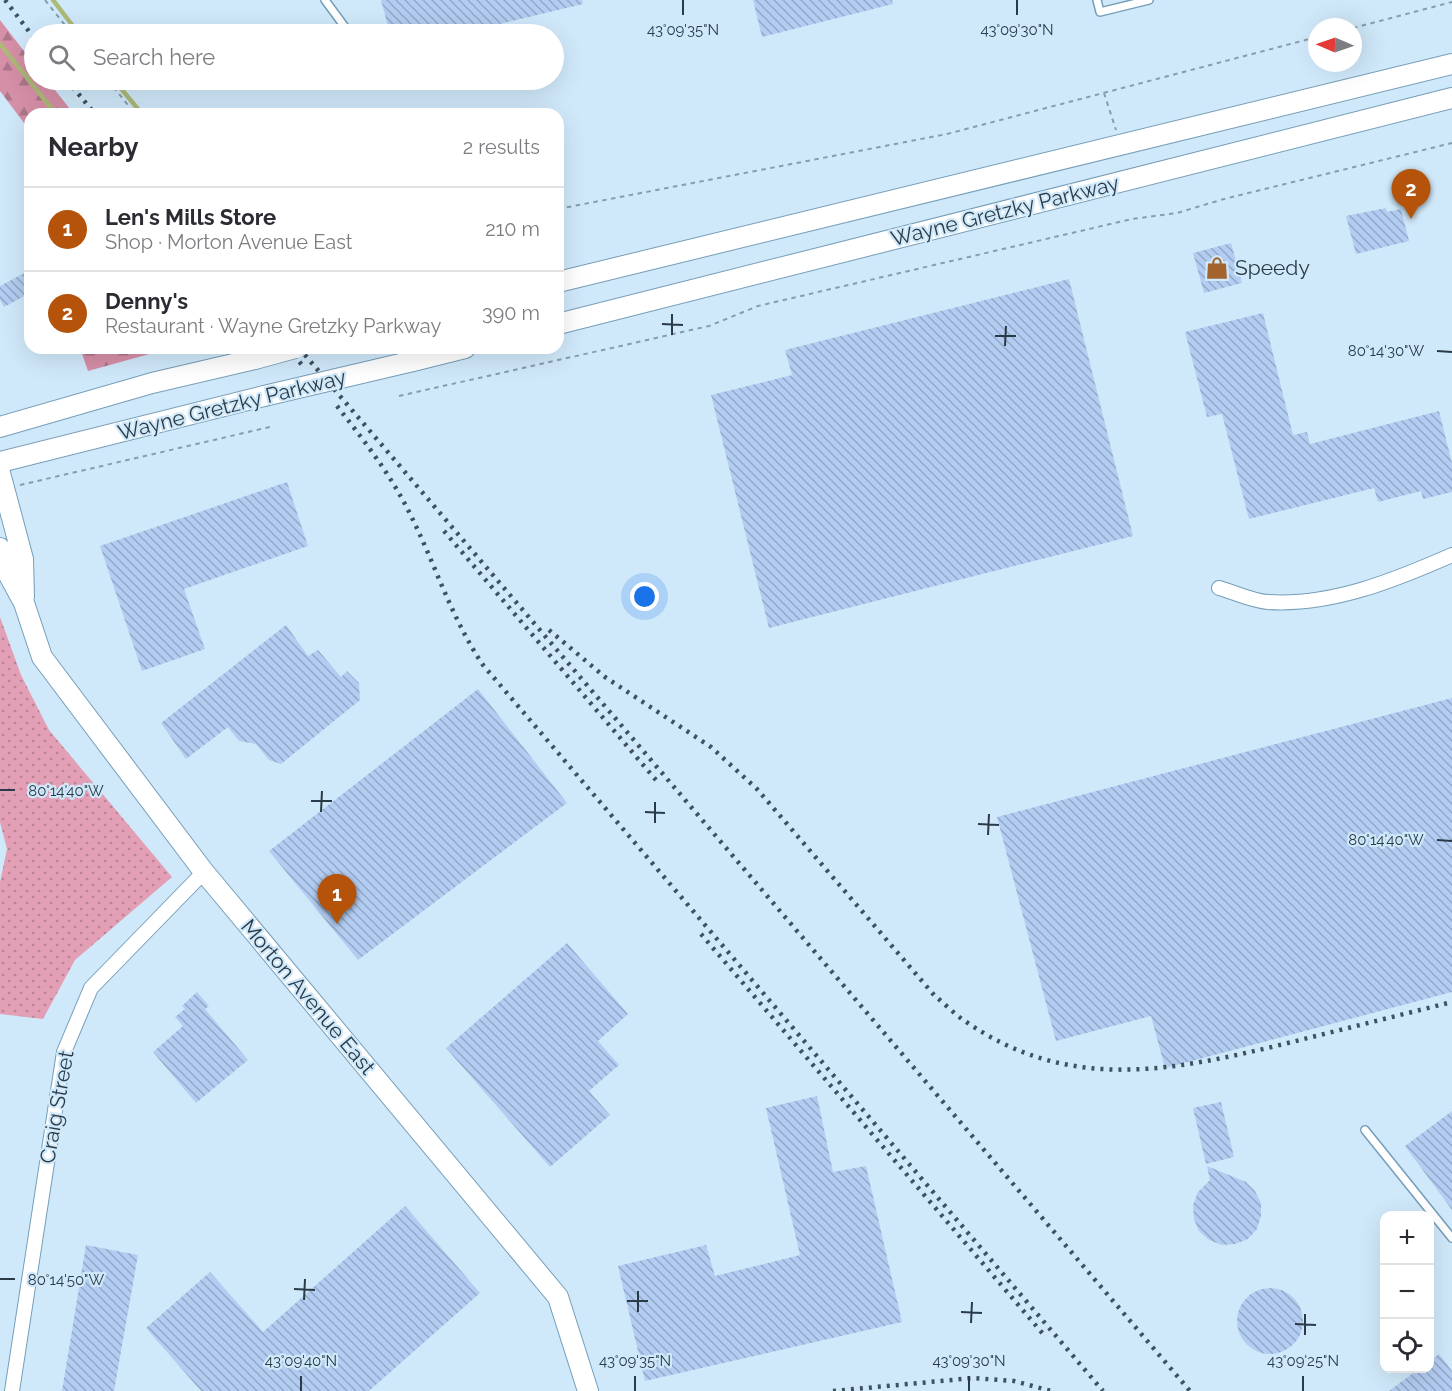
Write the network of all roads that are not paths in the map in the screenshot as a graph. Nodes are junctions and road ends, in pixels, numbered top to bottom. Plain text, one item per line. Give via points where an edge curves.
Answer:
1 (325, 0) edge
2 (1097, 0) edge
3 (1149, 0) edge
4 (343, 24) edge
5 (1452, 64) edge
6 (1452, 98) edge
7 (564, 281) edge
8 (564, 322) edge
9 (273, 354) edge
10 (441, 354) edge
11 (0, 427) edge
12 (0, 462) edge
13 (2, 481) edge
14 (0, 548) edge
15 (1452, 555) edge
16 (1219, 588) dead end
17 (24, 603) junction
18 (204, 872) junction
19 (1365, 1130) dead end
20 (1452, 1239) edge
21 (12, 1391) edge
22 (588, 1391) edge

1 - 4 lane
2 - 3 lane via 1100,12
5 - 7 main road, Wayne Gretzky Parkway
6 - 8 main road, Wayne Gretzky Parkway
9 - 11 main road, Wayne Gretzky Parkway, bridge via 152,383
10 - 12 main road, Wayne Gretzky Parkway, bridge
13 - 17 main road, Morton Avenue East via 23,559
14 - 17 main road, Morton Avenue East via 5,568
15 - 16 street via 1398,578 1322,599 1267,602
17 - 18 main road, Morton Avenue East via 42,657
18 - 21 street, Craig Street via 91,988 64,1052
18 - 22 main road, Morton Avenue East via 558,1297
19 - 20 lane

